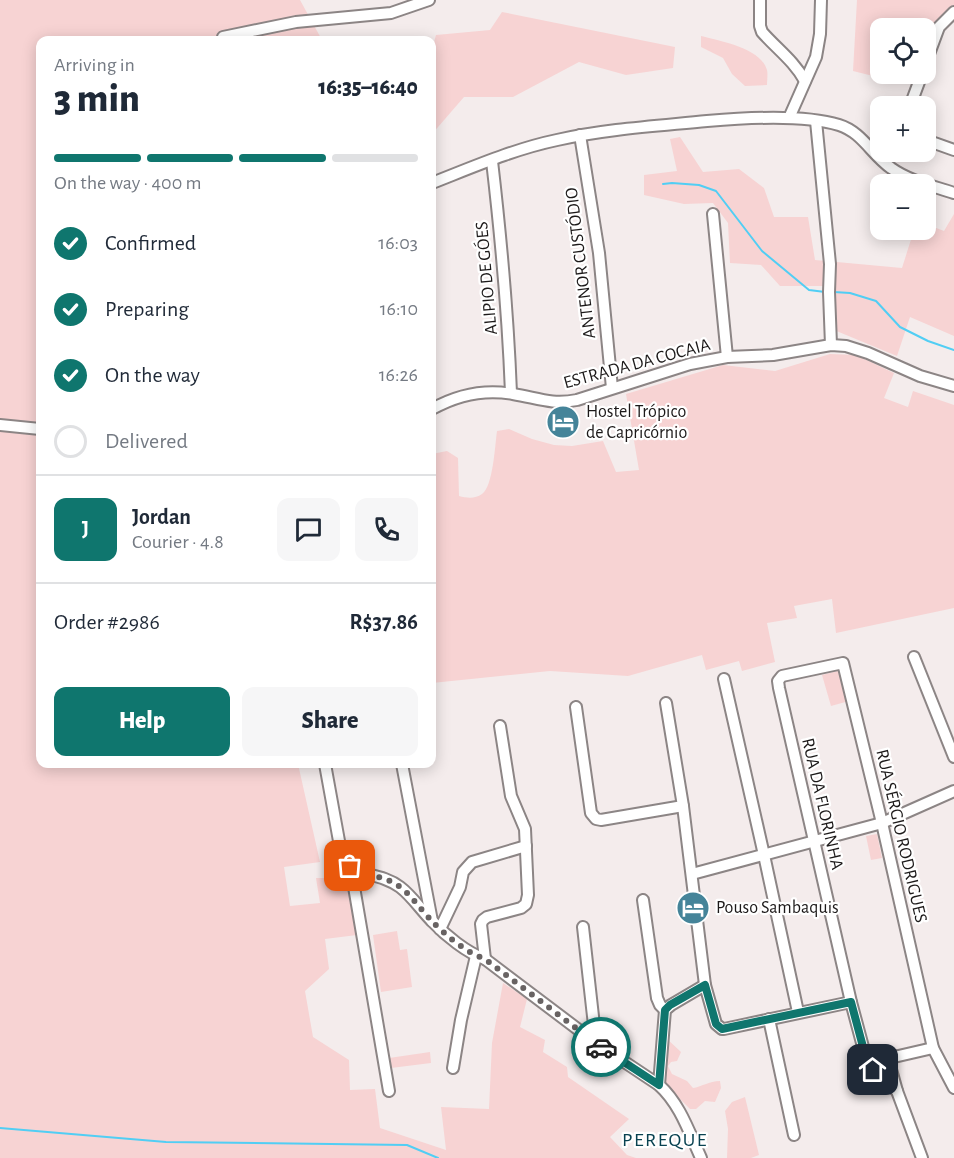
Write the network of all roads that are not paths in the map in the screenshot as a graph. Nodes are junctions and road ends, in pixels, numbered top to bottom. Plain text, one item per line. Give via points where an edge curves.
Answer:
1 (428, 0) edge
2 (760, 0) edge
3 (820, 0) edge
4 (954, 12) edge
5 (936, 35) edge
6 (228, 36) edge
7 (805, 81) junction
8 (789, 118) junction
9 (816, 121) junction
10 (580, 135) junction
11 (936, 144) edge
12 (954, 150) edge
13 (492, 161) junction
14 (436, 182) edge
15 (954, 193) edge
16 (713, 214) dead end
17 (831, 345) junction
18 (727, 357) junction
19 (954, 386) edge
20 (612, 388) junction
21 (511, 393) junction
22 (436, 407) edge
23 (0, 425) edge
24 (36, 429) edge
25 (914, 657) dead end
26 (724, 679) dead end
27 (778, 688) joint
28 (666, 703) dead end
29 (576, 707) dead end
30 (500, 726) dead end
31 (954, 757) edge
32 (326, 768) edge
33 (403, 768) edge
34 (954, 791) edge
35 (684, 806) junction
36 (882, 823) junction
37 (814, 841) junction
38 (526, 846) junction
39 (764, 855) junction
40 (692, 874) junction
41 (356, 877) junction
42 (643, 900) dead end
43 (436, 925) junction
44 (583, 927) dead end
45 (480, 957) junction
46 (705, 985) junction
47 (851, 1002) junction
48 (665, 1010) junction
49 (798, 1012) junction
50 (769, 1019) junction
51 (596, 1043) junction
52 (933, 1048) junction
53 (888, 1059) junction
54 (868, 1063) junction
55 (453, 1068) dead end
56 (659, 1085) junction
57 (954, 1088) edge
58 (389, 1091) dead end
59 (897, 1091) junction
60 (794, 1135) dead end
61 (701, 1158) edge
62 (922, 1158) edge

1 - 6 street via 391,13 296,22
2 - 7 street via 762,32 790,59
3 - 7 street via 816,57
4 - 5 street
7 - 8 street
8 - 9 street
8 - 10 street via 720,120
9 - 15 street via 847,128 894,170
9 - 17 street via 830,264
10 - 13 street
10 - 20 street, ANTENOR CUSTÓDIO via 599,253
11 - 12 street
13 - 14 street
13 - 21 street, ALIPIO DE GÓES via 505,273
16 - 18 street
17 - 18 street, ESTRADA DA COCAIA via 772,355
17 - 19 street, ESTRADA DA COCAIA via 868,353
18 - 20 street, ESTRADA DA COCAIA
20 - 21 street, ESTRADA DA COCAIA via 563,403
21 - 22 street, ESTRADA DA COCAIA via 472,394
23 - 24 street
25 - 31 street
26 - 39 street
27 - 36 street, RUA SÉRGIO RODRIGUES via 782,676 843,663
27 - 37 street, RUA DA FLORINHA
28 - 35 street
29 - 35 street via 591,813 596,819
30 - 38 street via 511,796 525,829
32 - 41 street via 341,852 346,869 358,868
33 - 43 street
34 - 36 street
35 - 40 street
36 - 37 street
36 - 52 street, RUA SÉRGIO RODRIGUES
37 - 39 street
37 - 47 street, RUA DA FLORINHA
38 - 43 street via 468,865 460,887
38 - 45 street via 528,900 521,908 483,920
39 - 40 street
39 - 49 street
40 - 46 street
41 - 43 street via 387,879 399,886
41 - 58 street
42 - 48 street via 657,998
43 - 45 street
44 - 51 street
45 - 51 street
45 - 55 street via 461,1020
46 - 48 street
46 - 50 street via 716,1024 722,1029
47 - 49 street
47 - 54 street, RUA DA FLORINHA
48 - 56 street
49 - 50 street
50 - 60 street
51 - 56 street
52 - 53 street
52 - 57 street, RUA SÉRGIO RODRIGUES
53 - 54 street
53 - 59 street
54 - 59 street, RUA DA FLORINHA
56 - 61 street via 678,1108
59 - 62 street, RUA DA FLORINHA

